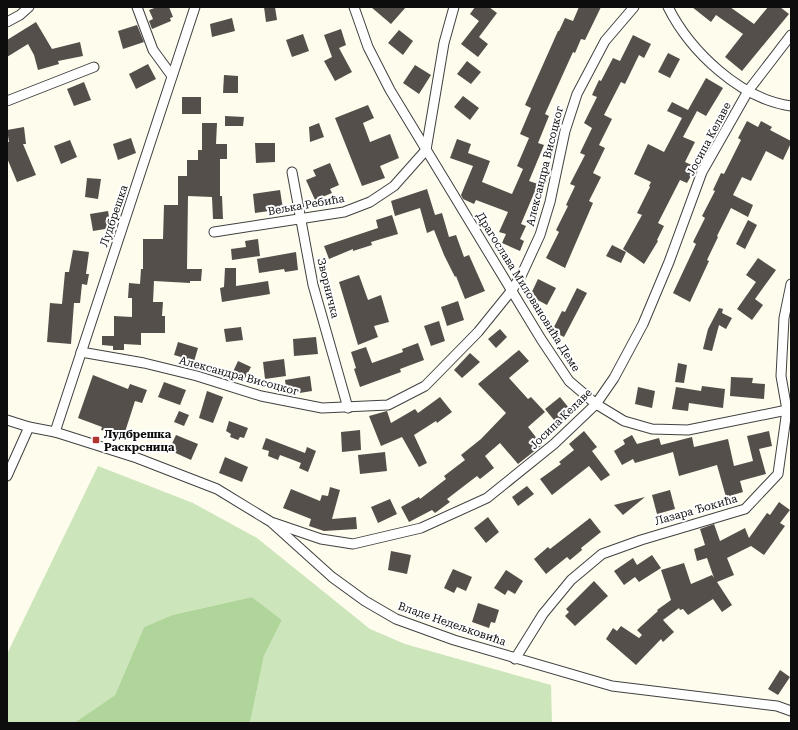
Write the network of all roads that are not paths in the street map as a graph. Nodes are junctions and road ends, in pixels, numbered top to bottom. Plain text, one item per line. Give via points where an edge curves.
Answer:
1 (29, 7) edge
2 (137, 7) edge
3 (188, 7) edge
4 (196, 7) edge
5 (354, 7) edge
6 (454, 7) edge
7 (634, 7) edge
8 (668, 7) edge
9 (192, 18) junction
10 (7, 22) edge
11 (791, 35) edge
12 (94, 67) dead end
13 (172, 76) junction
14 (748, 91) junction
15 (7, 100) edge
16 (791, 106) edge
17 (426, 150) junction
18 (292, 172) dead end
19 (300, 219) junction
20 (214, 232) dead end
21 (791, 284) edge
22 (512, 290) junction
23 (81, 352) junction
24 (596, 404) junction
25 (348, 408) junction
26 (789, 410) edge
27 (7, 420) edge
28 (29, 427) junction
29 (55, 432) junction
30 (7, 476) edge
31 (270, 522) junction
32 (516, 659) junction
33 (791, 711) edge

1 - 10 street
2 - 13 street via 153,50
3 - 9 street
4 - 9 street, Лудбрешка
5 - 17 street, Драгослава Миловановића Деме via 368,47
6 - 17 street via 444,43
7 - 22 street, Александра Висоцког via 604,41 577,94 565,131 550,202 540,235
8 - 14 street via 678,26 708,62
9 - 13 street, Лудбрешка
11 - 14 street, Јосипа Келаве
12 - 15 street
13 - 23 street, Лудбрешка
14 - 16 street
14 - 24 street, Јосипа Келаве via 702,172 643,324 614,378
17 - 19 street, Вељка Ребића via 394,186 370,202 344,212
17 - 22 street, Драгослава Миловановића Деме
18 - 19 street, Зворничка
19 - 20 street, Вељка Ребића
19 - 25 street, Зворничка via 313,285
21 - 26 street, Лазара Ђокића via 784,318 781,376
22 - 24 street, Драгослава Миловановића Деме via 569,381
22 - 25 street, Александра Висоцког via 478,332 425,386 388,404
23 - 25 street, Александра Висоцког via 190,374 293,403 322,408
23 - 29 street, Лудбрешка
24 - 26 street, Драгослава Миловановића Деме via 624,422 652,429 688,430
24 - 31 street, Јосипа Келаве via 554,444 487,498 421,528 353,544 321,539
26 - 32 street, Лазара Ђокића via 778,474 758,498 745,509 602,554 571,580 543,614
27 - 28 street, Владе Недељковића
28 - 29 street, Владе Недељковића
28 - 30 street
29 - 31 street, Владе Недељковића via 137,458 217,489
31 - 32 street, Владе Недељковића via 332,577 396,619
32 - 33 street, Владе Недељковића via 612,686 777,706

